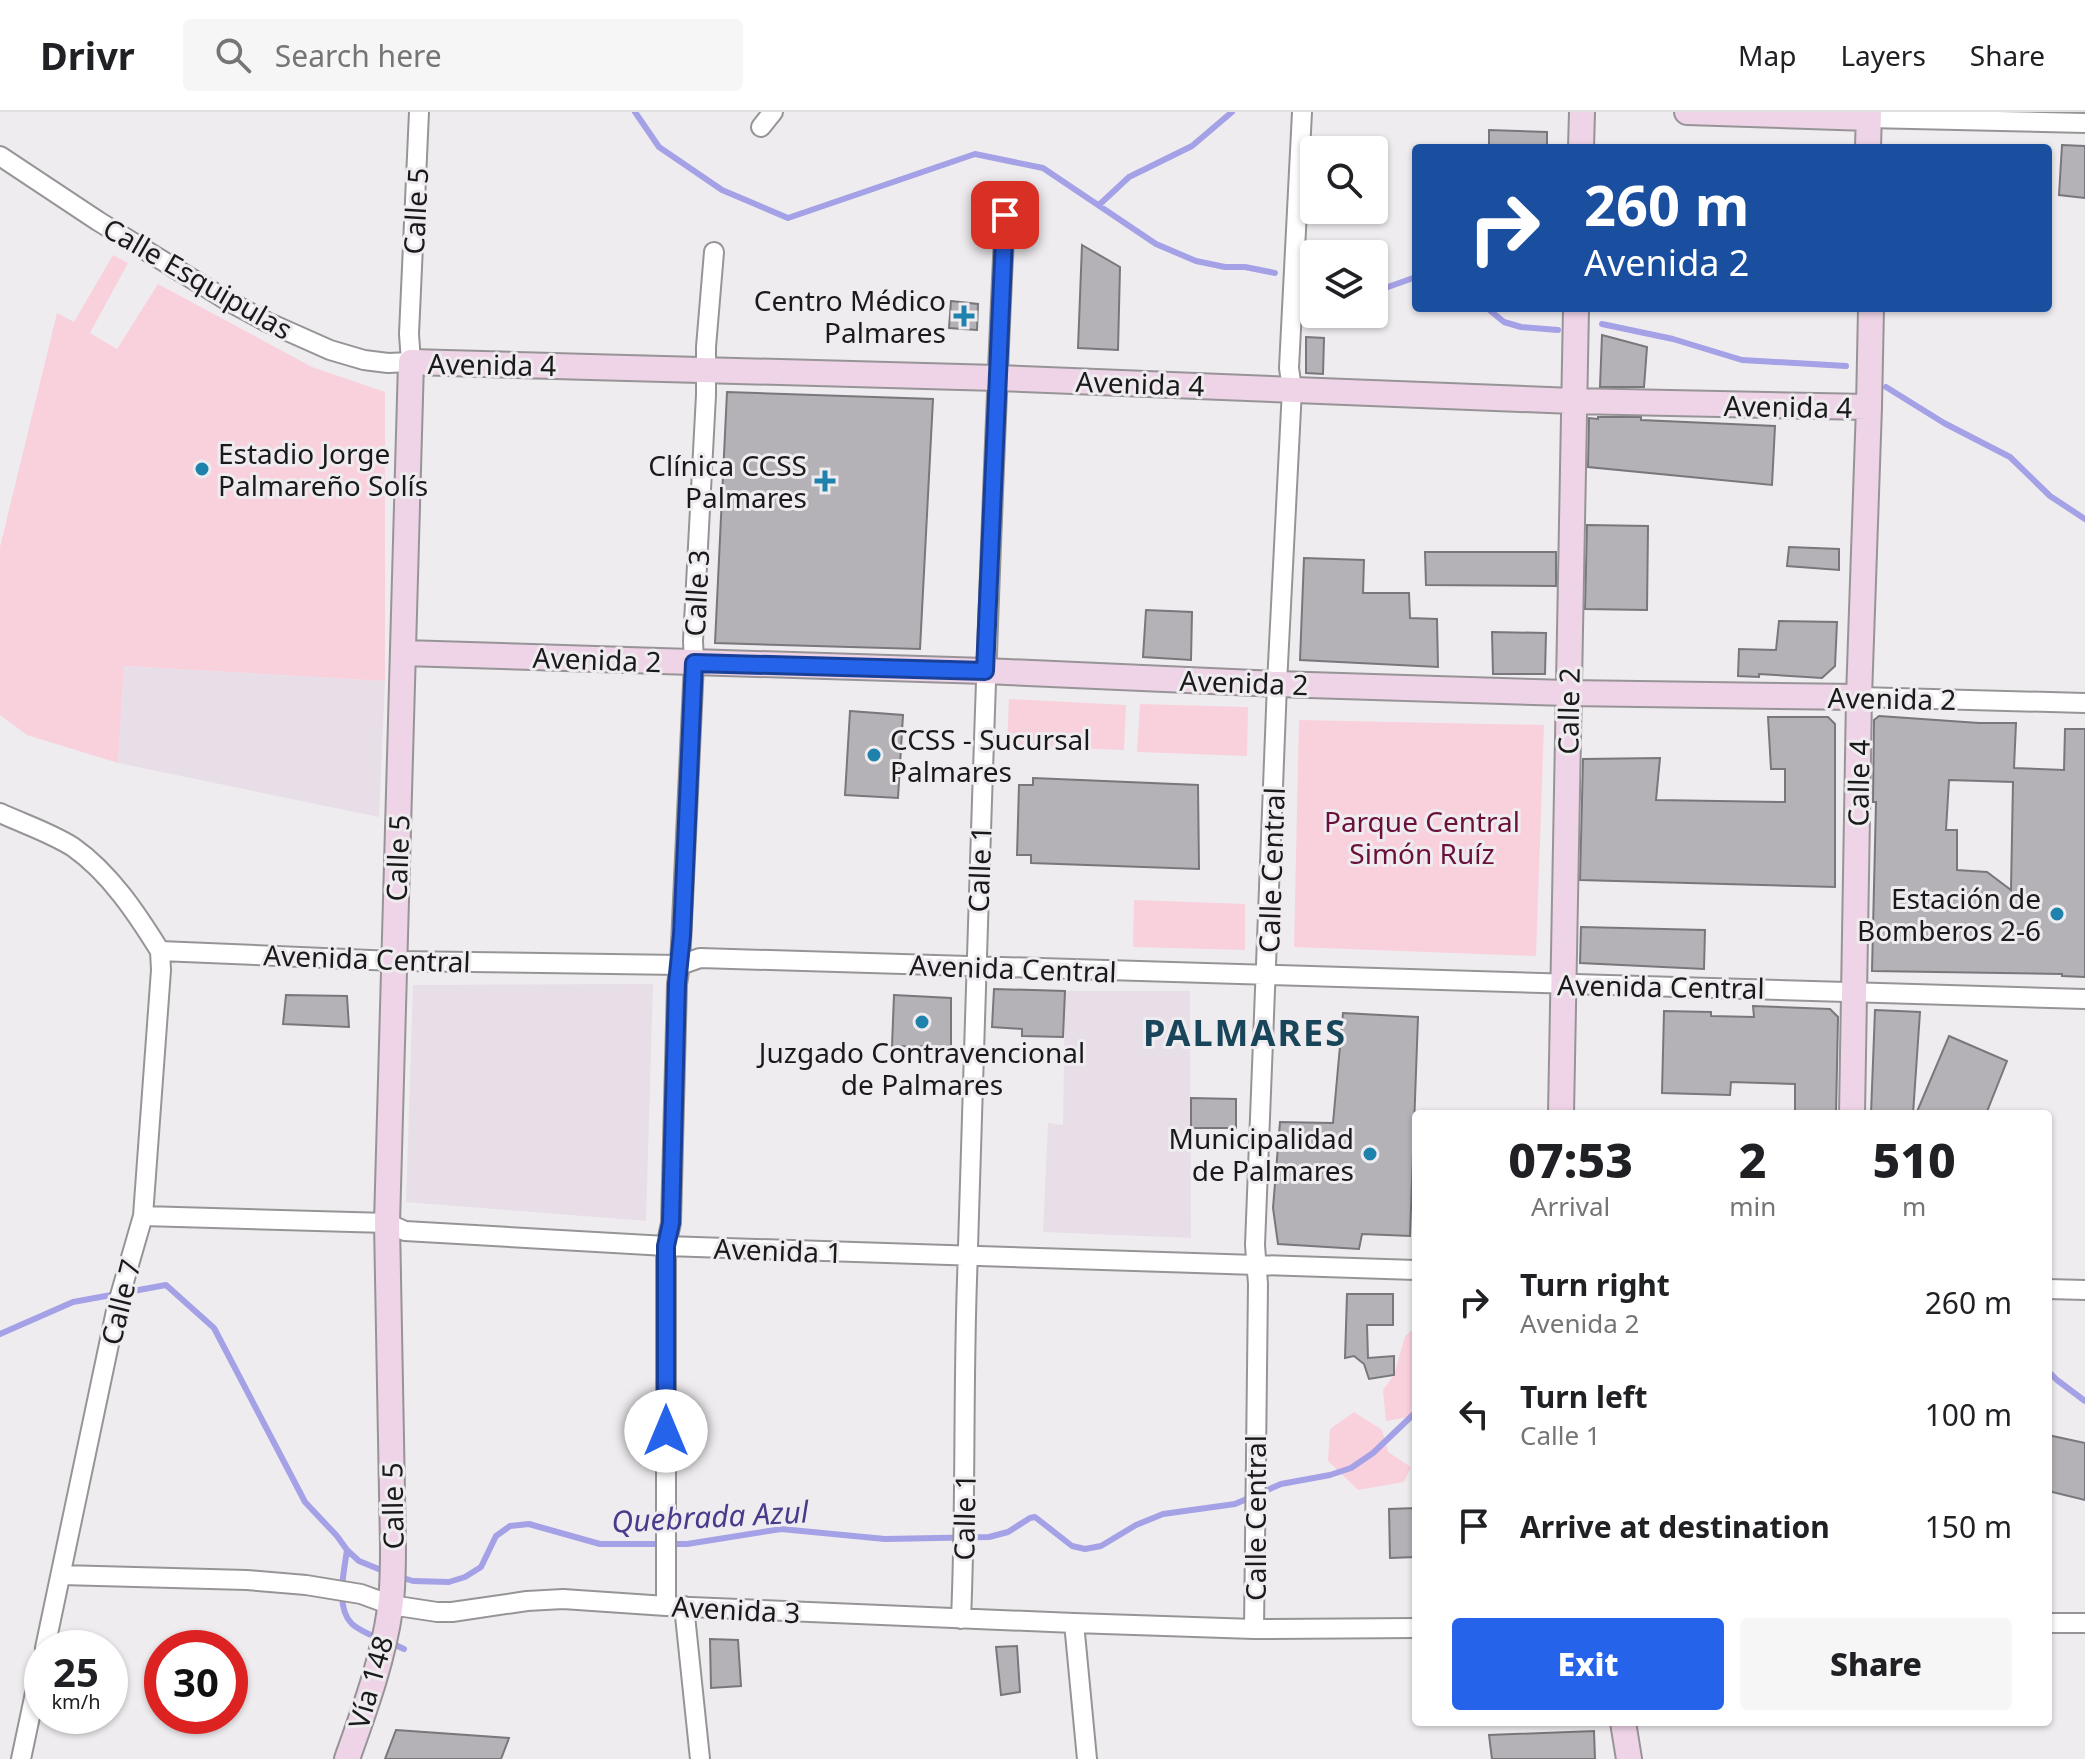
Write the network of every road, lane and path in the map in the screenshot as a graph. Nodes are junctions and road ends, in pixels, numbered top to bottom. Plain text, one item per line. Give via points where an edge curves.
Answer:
1 (419, 112) edge
2 (1302, 112) edge
3 (1582, 112) edge
4 (1687, 112) edge
5 (1868, 115) edge
6 (2085, 123) edge
7 (1581, 144) edge
8 (1868, 144) edge
9 (0, 156) edge
10 (1005, 215) dead end
11 (714, 252) dead end
12 (1576, 312) edge
13 (1871, 312) edge
14 (411, 362) junction
15 (705, 370) junction
16 (997, 378) junction
17 (1292, 389) junction
18 (1573, 401) junction
19 (1869, 407) junction
20 (404, 653) junction
21 (694, 663) junction
22 (985, 671) junction
23 (1277, 684) junction
24 (1568, 693) junction
25 (1859, 697) junction
26 (2085, 703) edge
27 (0, 813) edge
28 (160, 951) junction
29 (394, 961) junction
30 (680, 965) junction
31 (976, 968) junction
32 (1267, 974) junction
33 (1565, 983) junction
34 (1855, 991) junction
35 (2085, 999) edge
36 (1561, 1110) edge
37 (1852, 1110) edge
38 (143, 1216) junction
39 (387, 1223) junction
40 (666, 1246) junction
41 (968, 1256) junction
42 (1255, 1265) junction
43 (1412, 1270) edge
44 (2052, 1289) edge
45 (2085, 1290) edge
46 (61, 1575) junction
47 (391, 1605) junction
48 (675, 1606) junction
49 (961, 1619) junction
50 (1074, 1623) junction
51 (2052, 1623) edge
52 (2085, 1623) edge
53 (1412, 1628) edge
54 (1254, 1629) junction
55 (49, 1630) edge
56 (1624, 1726) edge
57 (1631, 1726) edge
58 (26, 1734) edge
59 (21, 1759) edge
60 (347, 1759) edge
61 (700, 1759) edge
62 (1087, 1759) edge
63 (1630, 1759) edge

1 - 14 street, Calle 5
2 - 17 street, Calle Central
3 - 7 main road
4 - 5 main road
5 - 6 street
5 - 8 main road
9 - 14 street, Calle Esquipulas via 267,322 364,360
10 - 16 street, Calle 1
11 - 15 street, Calle 3
12 - 18 main road, Calle 2
13 - 19 main road, Calle 4
14 - 15 main road, Avenida 4
14 - 20 main road, Calle 5
15 - 16 main road, Avenida 4
15 - 21 street, Calle 3
16 - 17 main road, Avenida 4
16 - 22 street, Calle 1
17 - 18 main road, Avenida 4
17 - 23 street, Calle Central
18 - 19 main road, Avenida 4
18 - 24 main road, Calle 2
19 - 25 main road, Calle 4
20 - 21 main road, Avenida 2
20 - 29 main road, Calle 5
21 - 22 main road, Avenida 2
21 - 30 street, Calle 3
22 - 23 main road, Avenida 2
22 - 31 street, Calle 1
23 - 24 main road, Avenida 2
23 - 32 street, Calle Central
24 - 25 main road, Avenida 2
24 - 33 main road, Calle 2
25 - 26 street, Avenida 2
25 - 34 main road, Calle 4
27 - 28 street via 74,848 136,912
28 - 29 street, Avenida Central
28 - 38 street, Calle 7
29 - 30 street, Avenida Central
29 - 39 main road, Calle 5
30 - 31 street, Avenida Central via 700,958
30 - 40 street, Calle 3
31 - 32 street, Avenida Central
31 - 41 street, Calle 1
32 - 33 street, Avenida Central
32 - 42 street, Calle Central
33 - 34 street, Avenida Central
33 - 36 main road, Calle 2
34 - 35 street, Avenida Central
34 - 37 main road, Calle 4
38 - 39 street, Avenida 1
38 - 46 street, Calle 7 via 122,1280
39 - 40 street, Avenida 1 via 405,1231
39 - 47 main road, Calle 5
40 - 41 street, Avenida 1
40 - 48 street, Calle 3 via 667,1565
41 - 42 street, Avenida 1
41 - 49 street, Calle 1
42 - 43 street, Avenida 1
42 - 54 street, Calle Central
44 - 45 street
46 - 47 street, Avenida 3 via 326,1587
46 - 55 street, Calle 7
47 - 48 street, Avenida 3 via 437,1612 563,1599
47 - 60 main road, Vía 148
48 - 49 street, Avenida 3
48 - 61 street, Calle 3
49 - 50 street, Avenida 3
50 - 54 street, Avenida 3
50 - 62 street
51 - 52 street
53 - 54 street, Avenida 3
56 - 63 main road
57 - 63 main road
58 - 59 street

